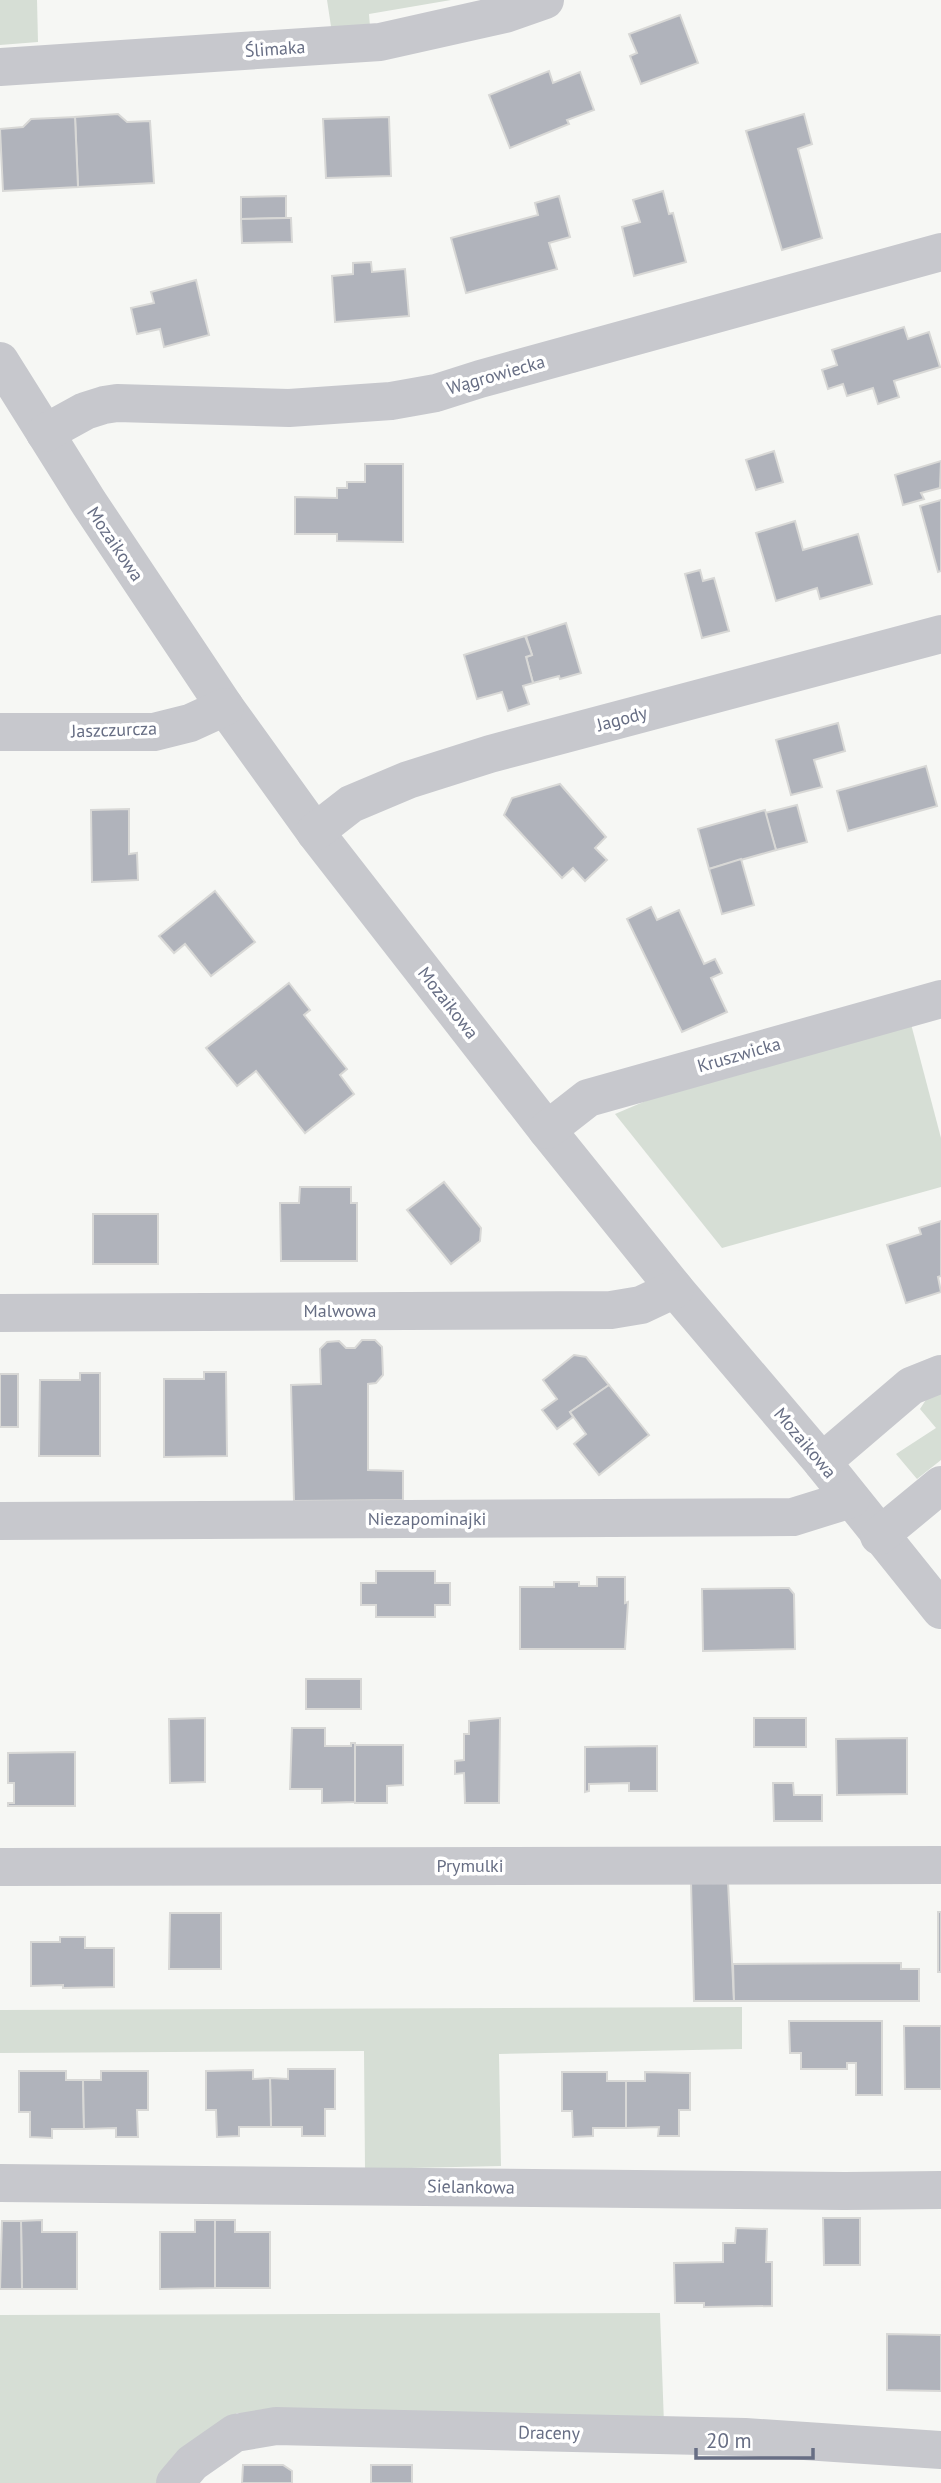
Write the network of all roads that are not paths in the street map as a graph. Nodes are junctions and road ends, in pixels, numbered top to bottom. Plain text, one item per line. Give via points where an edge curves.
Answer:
1 (545, 0) edge
2 (0, 67) edge
3 (941, 253) edge
4 (0, 361) edge
5 (45, 433) junction
6 (941, 634) edge
7 (225, 707) junction
8 (0, 732) edge
9 (315, 832) junction
10 (941, 999) edge
11 (547, 1129) junction
12 (676, 1289) junction
13 (0, 1313) edge
14 (941, 1374) edge
15 (822, 1462) junction
16 (941, 1485) edge
17 (851, 1499) junction
18 (0, 1521) edge
19 (880, 1536) junction
20 (941, 1611) edge
21 (941, 1865) edge
22 (0, 1867) edge
23 (0, 2183) edge
24 (941, 2190) edge
25 (941, 2450) edge
26 (176, 2483) edge

1 - 2 street, Ślimaka via 505,14 380,42
3 - 5 street, Wągrowiecka via 436,393 289,408 117,403 85,411
4 - 5 street, Mozaikowa
5 - 7 street, Mozaikowa
6 - 9 street, Jagody via 490,754 351,804
7 - 8 street, Jaszczurcza via 154,732
7 - 9 street, Mozaikowa
9 - 11 street, Mozaikowa
10 - 11 street, Kruszwicka via 588,1098
11 - 12 street, Mozaikowa
12 - 13 street, Malwowa via 642,1305 611,1310
12 - 15 street, Mozaikowa
14 - 15 street via 911,1387
15 - 17 street, Mozaikowa
16 - 19 street
17 - 18 street, Niezapominajki via 793,1517
17 - 19 street, Mozaikowa
19 - 20 street, Mozaikowa
21 - 22 street, Prymulki
23 - 24 street, Sielankowa
25 - 26 street, Draceny via 745,2437 276,2426 236,2433 192,2463

